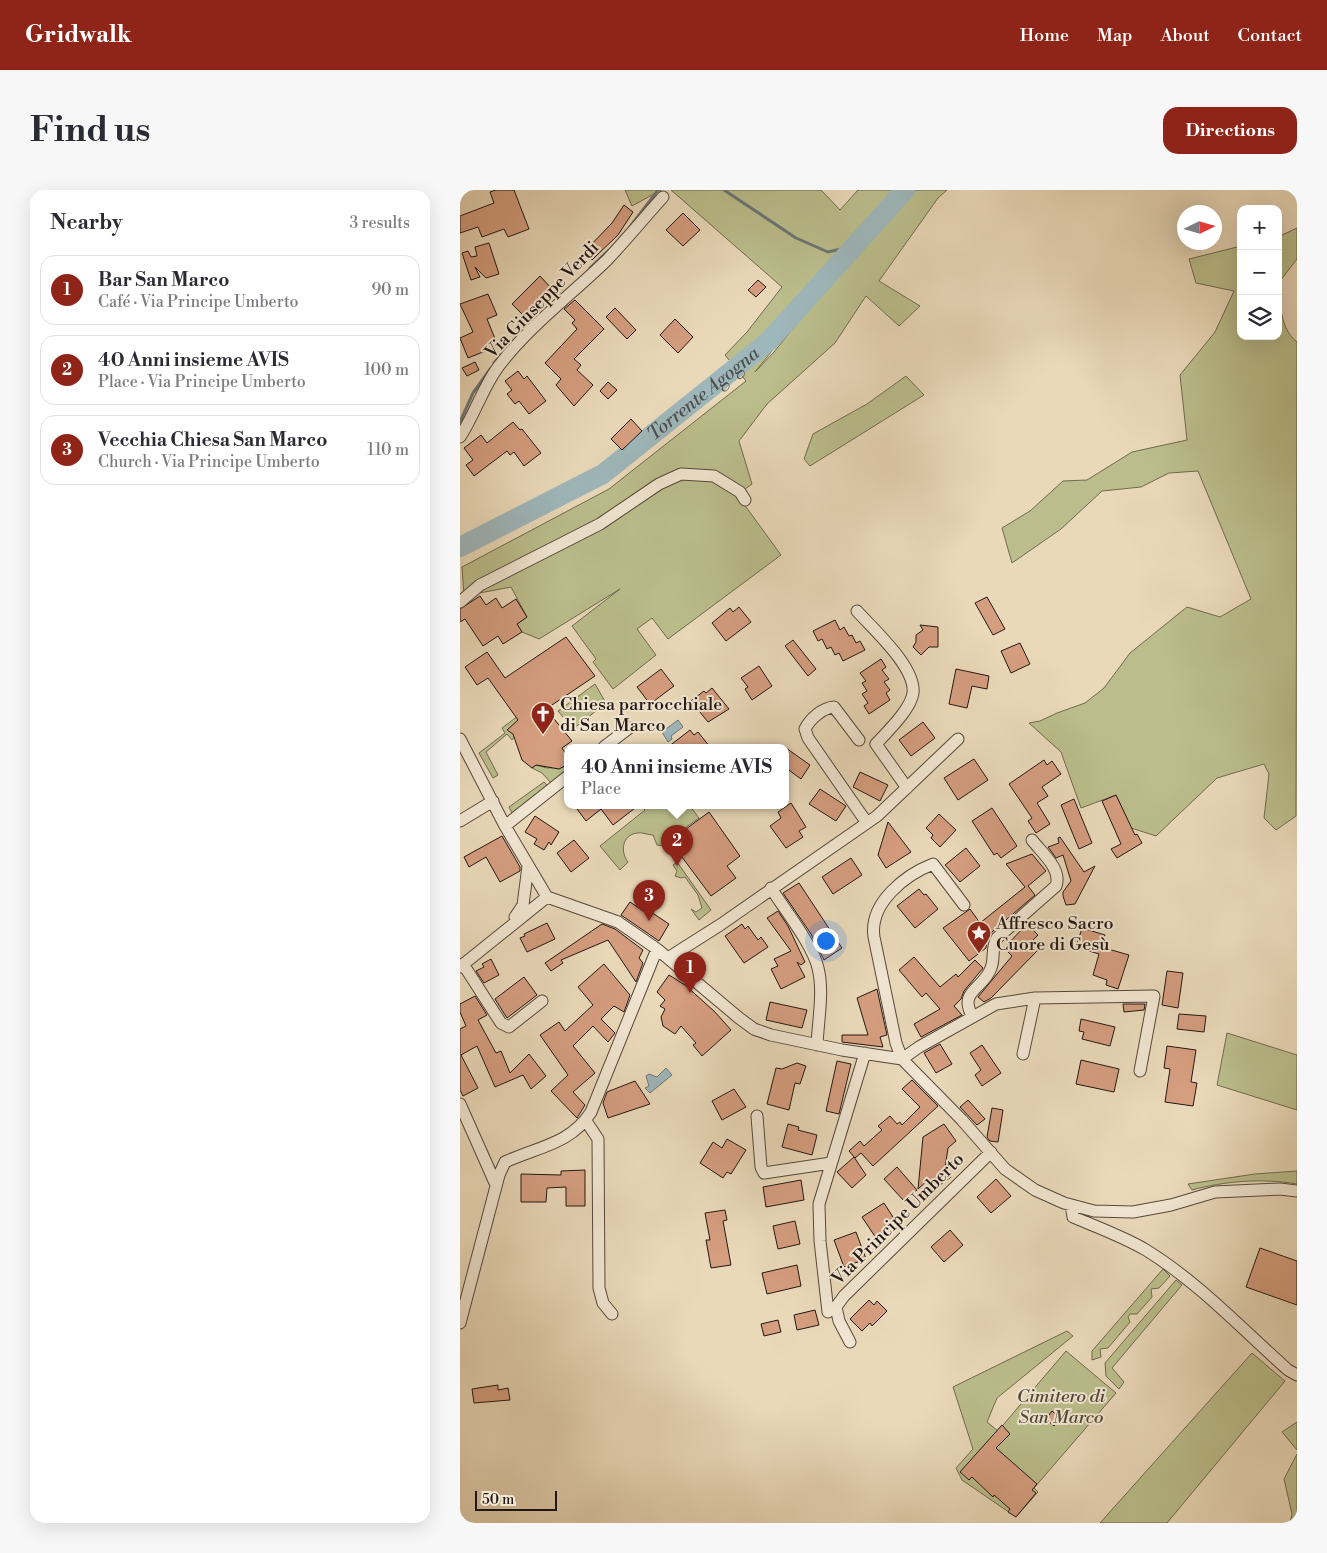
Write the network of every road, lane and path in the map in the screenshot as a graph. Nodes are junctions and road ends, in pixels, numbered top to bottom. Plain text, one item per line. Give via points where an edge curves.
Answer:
1 (663, 197) dead end
2 (460, 437) edge
3 (745, 500) dead end
4 (460, 602) edge
5 (857, 611) dead end
6 (629, 728) dead end
7 (460, 739) edge
8 (958, 739) dead end
9 (859, 740) dead end
10 (608, 744) edge
11 (564, 779) edge
12 (907, 788) junction
13 (493, 801) junction
14 (460, 821) edge
15 (867, 823) junction
16 (505, 826) junction
17 (1032, 840) dead end
18 (528, 864) junction
19 (771, 888) junction
20 (547, 897) junction
21 (964, 905) dead end
22 (512, 923) junction
23 (657, 948) junction
24 (668, 958) junction
25 (462, 965) edge
26 (1035, 998) junction
27 (542, 1001) dead end
28 (973, 1017) junction
29 (817, 1045) junction
30 (865, 1053) junction
31 (1022, 1054) dead end
32 (902, 1059) junction
33 (1140, 1071) dead end
34 (460, 1104) edge
35 (757, 1116) dead end
36 (586, 1121) junction
37 (991, 1152) junction
38 (831, 1163) junction
39 (496, 1186) junction
40 (1297, 1191) edge
41 (1071, 1205) junction
42 (828, 1312) dead end
43 (612, 1314) dead end
44 (460, 1323) edge
45 (850, 1342) dead end
46 (1297, 1375) edge

1 - 2 street, Via Giuseppe Verdi via 607,259 498,367
3 - 4 street via 740,492 714,476 681,474 660,484 600,524 480,585
5 - 12 street via 904,664 911,681 913,693 908,705 876,744
6 - 10 street
7 - 13 street
8 - 12 street
9 - 15 street via 834,707 809,721 805,729
11 - 16 street
12 - 15 street
13 - 14 street
13 - 16 street
15 - 19 street
16 - 18 street
17 - 28 street via 1057,872 1058,880 1056,886 997,938 990,971 969,996 967,1008
18 - 20 street
18 - 22 street via 523,905
19 - 24 street
19 - 29 street via 818,966
20 - 22 street
20 - 23 street via 618,922
21 - 32 street via 933,864 882,901 872,926
22 - 25 street
23 - 24 street
23 - 36 street
24 - 29 street via 754,1029
25 - 27 street via 501,1023 509,1026
26 - 28 street via 996,1004
26 - 31 street
26 - 33 street via 1154,996
28 - 32 street
29 - 30 street
30 - 32 street
30 - 38 street, Via Principe Umberto
32 - 37 street
34 - 39 street
35 - 38 street via 764,1173
36 - 39 street via 562,1140 505,1162
36 - 43 street via 598,1139 599,1288 602,1304
37 - 41 street via 1005,1169 1035,1190
37 - 45 street, Via Principe Umberto via 844,1296 836,1307
38 - 42 street, Via Principe Umberto via 819,1204
39 - 44 street
40 - 41 street via 1215,1192 1133,1212 1094,1211
41 - 46 street via 1073,1217 1164,1262

